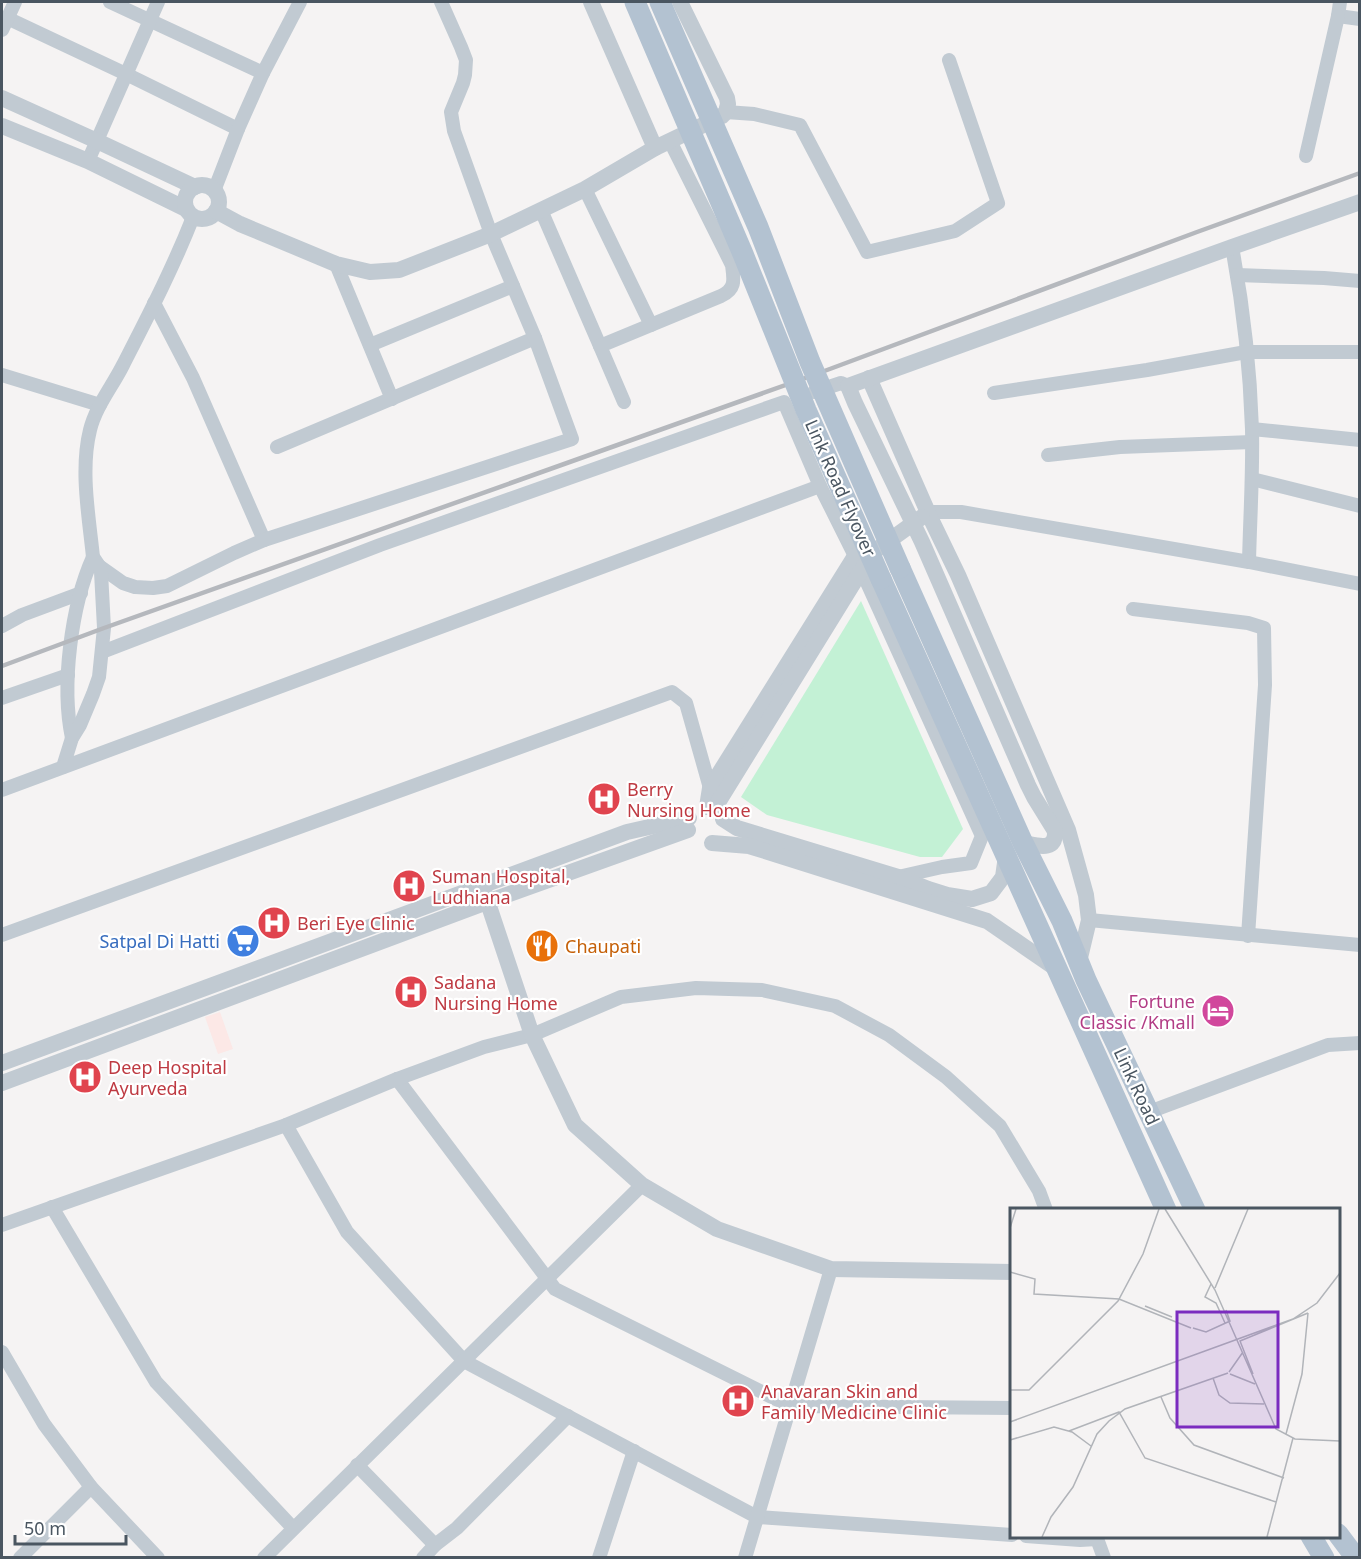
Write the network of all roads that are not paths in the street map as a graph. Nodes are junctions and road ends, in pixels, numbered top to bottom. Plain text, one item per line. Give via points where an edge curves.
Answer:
1 (15, 2) edge
2 (110, 2) edge
3 (158, 2) edge
4 (298, 2) edge
5 (441, 2) edge
6 (591, 2) edge
7 (635, 2) edge
8 (660, 2) edge
9 (680, 2) edge
10 (1339, 9) edge
11 (150, 20) junction
12 (1359, 20) edge
13 (4, 24) edge
14 (949, 60) dead end
15 (263, 73) junction
16 (126, 74) junction
17 (2, 98) edge
18 (726, 112) junction
19 (2, 126) edge
20 (238, 129) junction
21 (97, 141) junction
22 (663, 144) junction
23 (1306, 156) dead end
24 (88, 161) junction
25 (195, 187) junction
26 (585, 189) junction
27 (214, 191) junction
28 (1359, 202) edge
29 (541, 210) junction
30 (216, 211) junction
31 (190, 213) junction
32 (492, 234) junction
33 (1232, 247) junction
34 (336, 264) junction
35 (1237, 274) junction
36 (1359, 282) edge
37 (513, 286) junction
38 (154, 303) junction
39 (651, 325) junction
40 (535, 338) junction
41 (370, 345) junction
42 (600, 346) junction
43 (1246, 352) junction
44 (1359, 352) edge
45 (2, 375) edge
46 (869, 378) junction
47 (848, 386) junction
48 (994, 393) dead end
49 (392, 399) junction
50 (624, 402) dead end
51 (784, 402) junction
52 (100, 405) junction
53 (1252, 436) junction
54 (1359, 440) edge
55 (277, 447) dead end
56 (1048, 455) dead end
57 (1252, 479) junction
58 (820, 486) junction
59 (1359, 506) edge
60 (928, 512) junction
61 (913, 524) junction
62 (264, 540) junction
63 (96, 561) junction
64 (1249, 562) junction
65 (858, 564) junction
66 (1359, 584) edge
67 (81, 592) junction
68 (1133, 609) dead end
69 (2, 626) edge
70 (102, 652) junction
71 (68, 675) junction
72 (2, 698) edge
73 (72, 738) junction
74 (63, 767) junction
75 (710, 789) junction
76 (2, 790) edge
77 (715, 811) junction
78 (688, 824) junction
79 (712, 843) junction
80 (1023, 843) junction
81 (1006, 856) junction
82 (898, 877) junction
83 (485, 894) junction
84 (1089, 920) junction
85 (2, 935) edge
86 (1248, 936) junction
87 (1359, 945) edge
88 (1079, 962) junction
89 (1058, 970) junction
90 (532, 1035) junction
91 (1359, 1043) edge
92 (2, 1063) edge
93 (397, 1079) junction
94 (2, 1083) edge
95 (1149, 1112) junction
96 (286, 1125) junction
97 (642, 1185) junction
98 (52, 1207) junction
99 (1046, 1208) edge
100 (1166, 1208) edge
101 (1195, 1208) edge
102 (2, 1225) edge
103 (831, 1269) junction
104 (1010, 1272) edge
105 (547, 1279) junction
106 (2, 1352) edge
107 (464, 1361) junction
108 (790, 1406) junction
109 (1010, 1408) edge
110 (568, 1416) junction
111 (634, 1451) junction
112 (357, 1465) junction
113 (91, 1487) junction
114 (757, 1517) junction
115 (293, 1528) junction
116 (1010, 1535) edge
117 (1340, 1537) edge
118 (1053, 1538) edge
119 (1096, 1538) edge
120 (1312, 1538) edge
121 (435, 1545) junction
122 (20, 1557) edge
123 (158, 1557) edge
124 (264, 1557) edge
125 (423, 1557) edge
126 (599, 1557) edge
127 (745, 1557) edge
128 (1104, 1557) edge
129 (1324, 1557) edge
130 (1356, 1557) edge

1 - 13 street
2 - 11 street
3 - 11 street
4 - 15 street
5 - 32 street via 466,60 463,82 451,112 452,122
6 - 22 street
7 - 81 main road, Link Road Flyover, bridge via 806,410
8 - 80 main road, Link Road Flyover, bridge via 758,227 810,362
9 - 18 street via 727,98
10 - 12 street
10 - 23 street
11 - 15 street
11 - 16 street
13 - 16 street
14 - 18 street via 998,203 955,231 867,252 800,125
15 - 20 street
16 - 20 street
16 - 21 street
17 - 21 street
18 - 22 street
19 - 24 street
20 - 27 street
21 - 24 street
21 - 25 street
22 - 26 street
22 - 39 street via 732,265 734,278 729,292
24 - 31 street
25 - 27 street via 205,186
25 - 31 street via 187,194 185,204
26 - 29 street
26 - 39 street
27 - 30 street
28 - 33 street
29 - 32 street
29 - 42 street
30 - 31 street via 203,219
30 - 34 street
31 - 38 street via 171,270
32 - 34 street via 399,270 370,272
32 - 37 street
33 - 35 street
33 - 46 street
34 - 41 street
35 - 36 street
35 - 43 street
37 - 40 street
37 - 41 street
38 - 52 street
38 - 62 street via 193,378
39 - 42 street
40 - 49 street
40 - 62 street via 572,439
41 - 49 street
42 - 50 street
43 - 44 street
43 - 48 street
43 - 53 street
45 - 52 street
46 - 47 street
46 - 60 street
47 - 51 street via 842,383
47 - 61 street
49 - 55 street
51 - 58 street
51 - 70 street via 380,545
52 - 63 street via 87,446 86,495
53 - 54 street
53 - 56 street
53 - 57 street
57 - 59 street
57 - 64 street
58 - 65 street
58 - 74 street
60 - 61 street
60 - 64 street via 961,512
60 - 84 street via 1068,830
61 - 65 street
61 - 80 street via 1028,785 1053,827 1055,837 1049,845
62 - 63 street via 167,586 153,588 123,583
63 - 67 street
63 - 70 street via 102,582
64 - 66 street
65 - 75 street
65 - 77 street
65 - 82 street via 982,836 970,863
67 - 69 street
67 - 71 street
68 - 86 street via 1264,628 1265,685
70 - 73 street via 99,677
71 - 72 street
71 - 73 street
73 - 74 street
74 - 76 street
75 - 77 street
75 - 85 street via 686,703 672,692
77 - 78 street via 698,808
77 - 79 street via 724,828
77 - 82 street via 737,828
78 - 79 street via 694,840
78 - 83 street
79 - 89 street via 749,846 987,921
80 - 88 main road, Link Road Flyover
81 - 82 street via 1003,877 991,893 972,899 928,890
81 - 89 main road, Link Road Flyover
83 - 90 street
83 - 92 street
83 - 94 street
84 - 86 street
84 - 88 street
86 - 87 street
88 - 95 main road, Link Road
89 - 100 main road, Link Road
90 - 93 street via 484,1047
90 - 97 street via 575,1125
90 - 99 street via 621,997 696,988 762,990 835,1006 890,1035 1000,1125
91 - 95 street via 1328,1045
93 - 96 street
93 - 105 street
95 - 101 main road, Link Road
96 - 98 street
96 - 107 street via 347,1232
97 - 103 street via 717,1229
97 - 105 street
98 - 102 street
98 - 115 street via 156,1382
103 - 104 street
103 - 108 street
105 - 107 street
105 - 108 street via 555,1289
106 - 113 street via 44,1424
107 - 110 street
107 - 112 street
108 - 109 street
108 - 114 street
110 - 111 street
110 - 121 street via 457,1528
111 - 114 street
111 - 126 street
112 - 115 street
112 - 121 street
113 - 122 street
113 - 123 street
114 - 116 street
114 - 127 street
115 - 124 street
117 - 130 main road
118 - 119 street
119 - 128 street
120 - 129 main road
121 - 125 street

